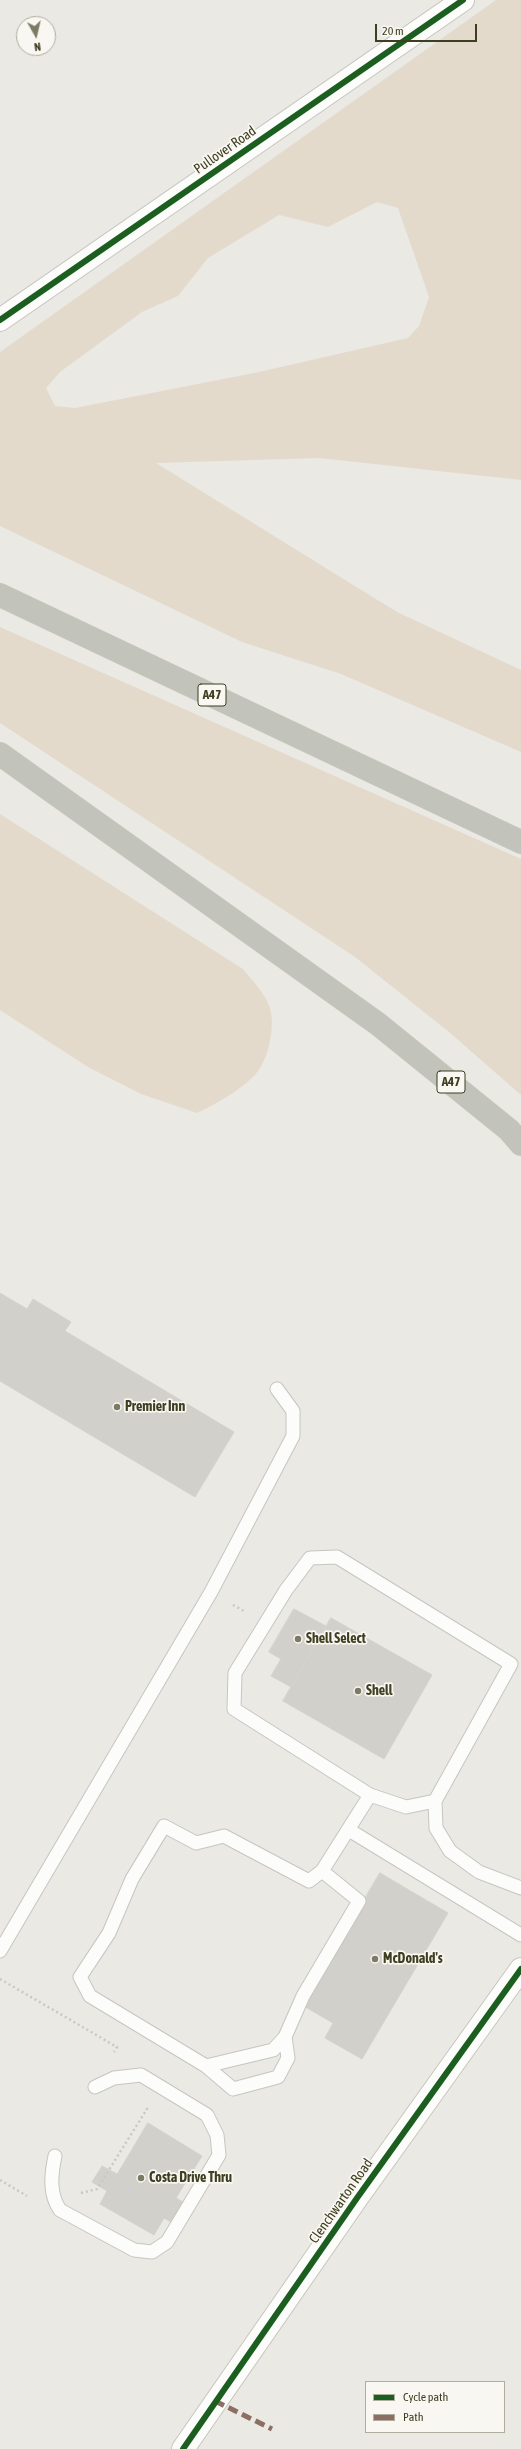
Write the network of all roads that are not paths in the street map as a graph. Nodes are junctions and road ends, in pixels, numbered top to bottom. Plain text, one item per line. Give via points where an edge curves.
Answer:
1 (463, 0) edge
2 (0, 320) edge
3 (0, 595) edge
4 (0, 754) edge
5 (521, 842) edge
6 (521, 1144) edge
7 (277, 1389) dead end
8 (370, 1795) junction
9 (435, 1801) junction
10 (349, 1830) junction
11 (322, 1871) junction
12 (521, 1888) edge
13 (521, 1935) edge
14 (0, 1951) edge
15 (521, 1969) edge
16 (285, 2037) junction
17 (206, 2066) junction
18 (95, 2087) dead end
19 (55, 2156) dead end
20 (183, 2449) edge

1 - 2 street, Pullover Road
3 - 5 highway, A47
4 - 6 highway, A47 via 378,1024 509,1130
7 - 14 lane via 293,1411 293,1436 211,1592
8 - 9 lane via 406,1807
8 - 9 lane via 234,1710 235,1673 286,1590 310,1558 337,1557 511,1664
8 - 10 lane
9 - 12 lane via 436,1828 450,1851 479,1872
10 - 11 lane
10 - 13 lane
11 - 16 lane via 359,1901 303,1996
11 - 17 lane via 309,1881 224,1836 196,1843 164,1826 132,1879 109,1933 80,1977 90,1996
15 - 20 street, Clenchwarton Road via 357,2198
16 - 17 lane via 273,2050
16 - 17 lane via 288,2058 278,2076 233,2089
18 - 19 lane via 114,2078 141,2075 207,2115 218,2135 219,2156 167,2242 152,2252 134,2250 60,2210 53,2200 52,2170

